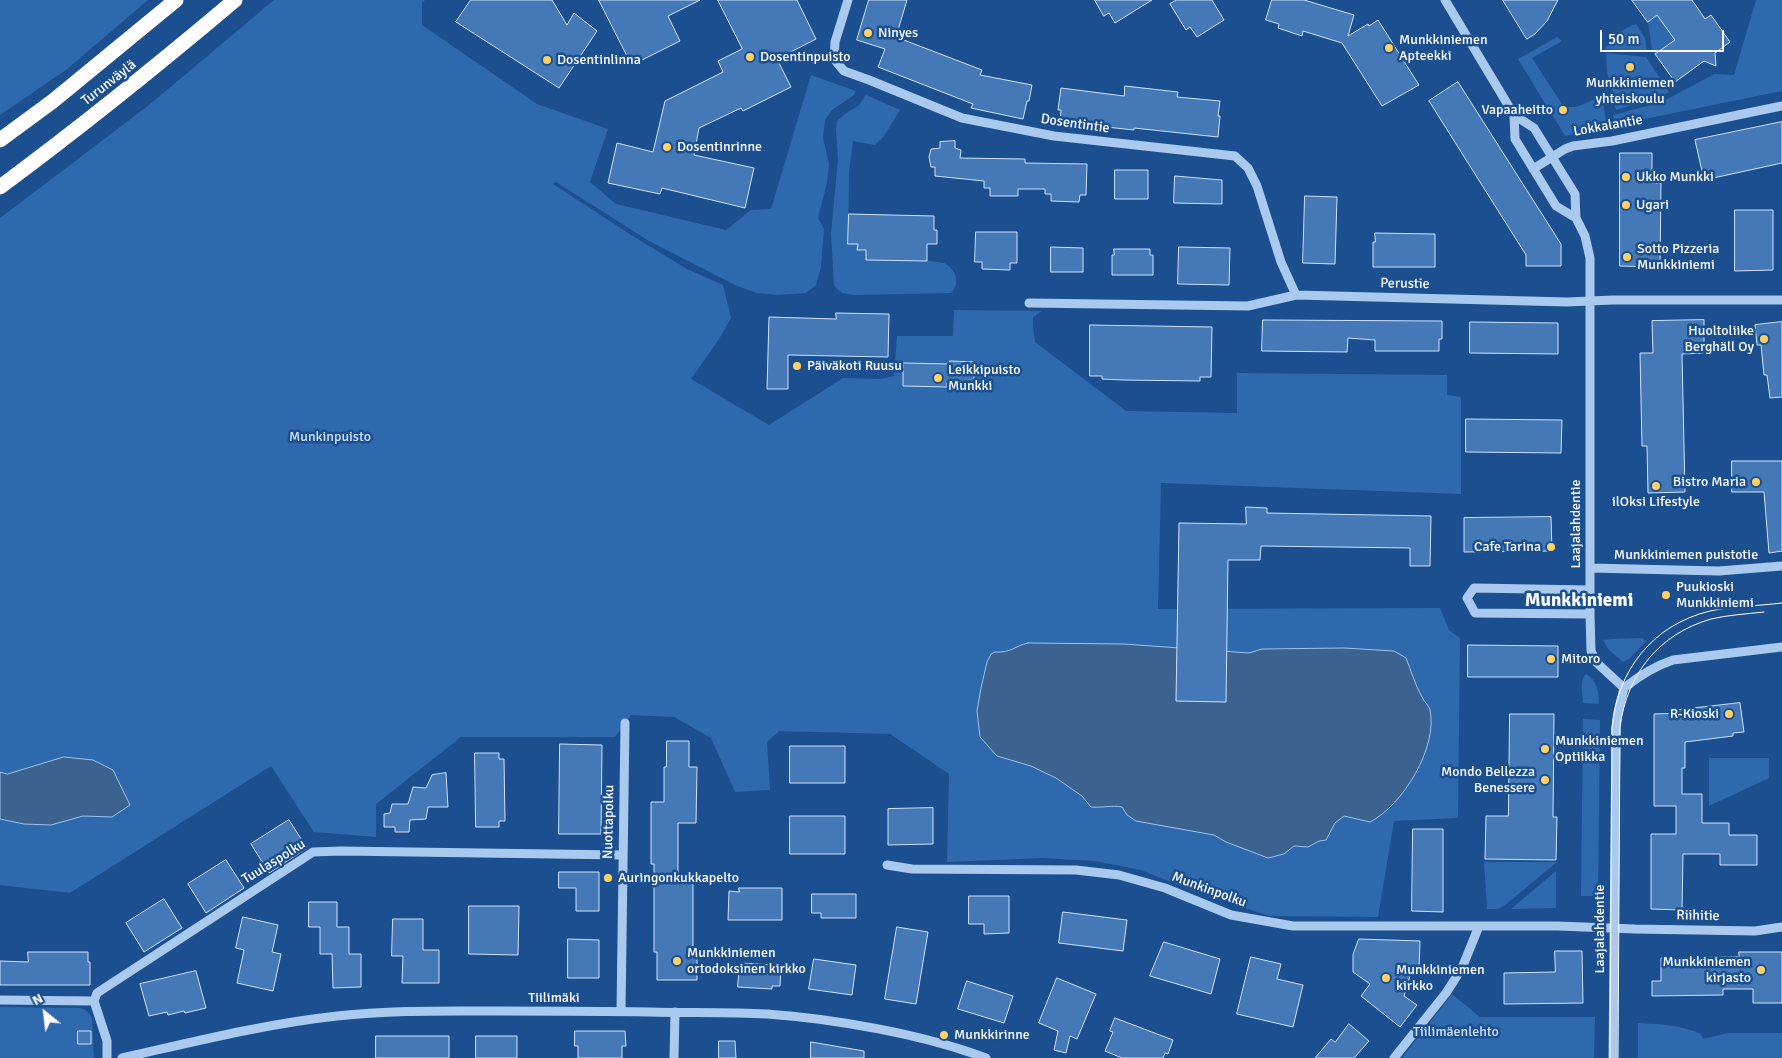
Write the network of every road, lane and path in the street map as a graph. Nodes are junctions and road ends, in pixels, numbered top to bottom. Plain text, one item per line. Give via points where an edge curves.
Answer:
1 (176, 0) edge
2 (235, 0) edge
3 (848, 0) edge
4 (1445, 0) edge
5 (1782, 106) edge
6 (1514, 115) junction
7 (0, 140) edge
8 (1552, 157) junction
9 (1533, 169) junction
10 (0, 187) edge
11 (1576, 218) junction
12 (1296, 295) junction
13 (1782, 300) edge
14 (1591, 302) junction
15 (1029, 303) dead end
16 (1782, 566) edge
17 (1590, 568) junction
18 (1590, 590) junction
19 (1590, 614) junction
20 (1782, 646) edge
21 (1624, 688) junction
22 (625, 723) dead end
23 (622, 855) junction
24 (887, 865) dead end
25 (1479, 926) junction
26 (1782, 927) edge
27 (1614, 928) junction
28 (0, 1000) edge
29 (94, 1002) junction
30 (621, 1011) junction
31 (675, 1012) junction
32 (107, 1058) edge
33 (122, 1058) edge
34 (674, 1058) edge
35 (986, 1058) edge
36 (1394, 1058) edge
37 (1613, 1058) edge

1 - 7 highway, Turunväylä via 60,96
2 - 10 highway, Turunväylä via 162,62
3 - 12 street, Dosentintie via 835,42 834,59 844,71 962,118 1054,136 1235,156 1248,168 1257,186 1281,262
4 - 6 street, Laajalahdentie
5 - 8 street, Lokkalantie via 1573,146
6 - 8 street, Laajalahdentie via 1534,128
6 - 9 street, Laajalahdentie via 1515,139
8 - 9 street, Lokkalantie
8 - 11 street, Laajalahdentie via 1575,194
9 - 11 street, Laajalahdentie via 1556,206
11 - 14 street, Laajalahdentie via 1585,236 1590,258
12 - 14 street, Perustie
12 - 15 street, Perustie via 1248,306
13 - 14 street, Perustie
14 - 17 street, Laajalahdentie
16 - 17 street, Munkkiniemen puistotie via 1719,571
17 - 18 street, Laajalahdentie
18 - 19 street, Laajalahdentie
18 - 19 street via 1474,588 1467,598 1475,613
19 - 21 street, Laajalahdentie via 1591,651 1597,663
20 - 21 street via 1673,660 1649,670
21 - 27 street, Laajalahdentie via 1616,727
22 - 23 street, Nuottapolku
23 - 29 street, Tuulaspolku via 313,852 97,993
23 - 30 street, Nuottapolku
24 - 25 street, Munkinpolku via 912,869 1076,870 1119,875 1165,888 1231,916 1293,926
25 - 27 street, Munkinpolku
25 - 36 street via 1462,968
26 - 27 street, Riihitie via 1755,930
27 - 37 street, Laajalahdentie
28 - 29 street
29 - 32 street via 107,1041
30 - 31 street, Tiilimäki
30 - 33 street, Tiilimäki via 431,1011 336,1016 233,1032
31 - 34 street
31 - 35 street, Tiilimäki via 767,1014 855,1026 932,1042

